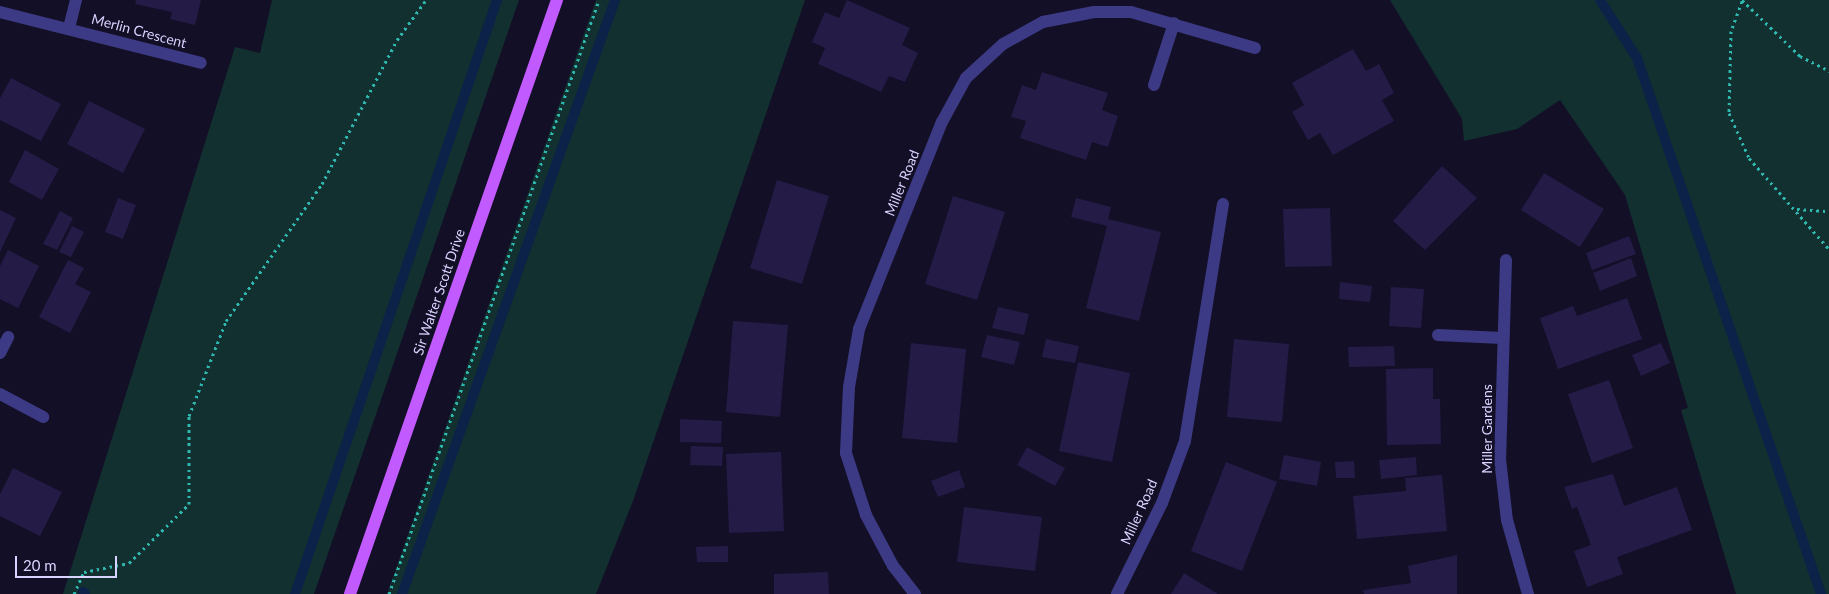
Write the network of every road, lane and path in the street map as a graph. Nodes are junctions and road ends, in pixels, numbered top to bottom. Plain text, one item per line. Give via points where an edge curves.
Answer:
1 (76, 0) edge
2 (426, 0) edge
3 (557, 0) edge
4 (599, 0) edge
5 (1742, 0) edge
6 (0, 12) edge
7 (1174, 23) junction
8 (68, 28) junction
9 (1255, 48) dead end
10 (201, 63) dead end
11 (1829, 71) edge
12 (1154, 85) dead end
13 (1223, 204) dead end
14 (1797, 209) junction
15 (1829, 211) edge
16 (1829, 249) edge
17 (1506, 260) dead end
18 (1438, 336) dead end
19 (8, 337) dead end
20 (1502, 338) junction
21 (0, 353) edge
22 (0, 394) edge
23 (43, 417) dead end
24 (74, 594) edge
25 (350, 594) edge
26 (389, 594) edge
27 (915, 594) edge
28 (1117, 594) edge
29 (1528, 594) edge

1 - 8 street, Merlin Crescent
2 - 24 path via 397,40 322,184 226,321 189,416 189,504 129,563 84,572
3 - 25 main road, Sir Walter Scott Drive
4 - 26 path
5 - 11 path via 1800,56
5 - 14 path via 1731,31 1730,113 1749,158
6 - 8 street, Merlin Crescent
7 - 9 street, Miller Road
7 - 12 street
7 - 27 street, Miller Road via 1131,12 1094,12 1043,22 1003,44 966,78 942,122 859,329 849,396 846,453 866,515 893,566
8 - 10 street, Merlin Crescent
13 - 28 street, Miller Road via 1185,441 1162,503
14 - 15 path
14 - 16 path
17 - 20 street, Miller Gardens
18 - 20 street
19 - 21 street
20 - 29 street, Miller Gardens via 1500,459 1507,520
22 - 23 street

